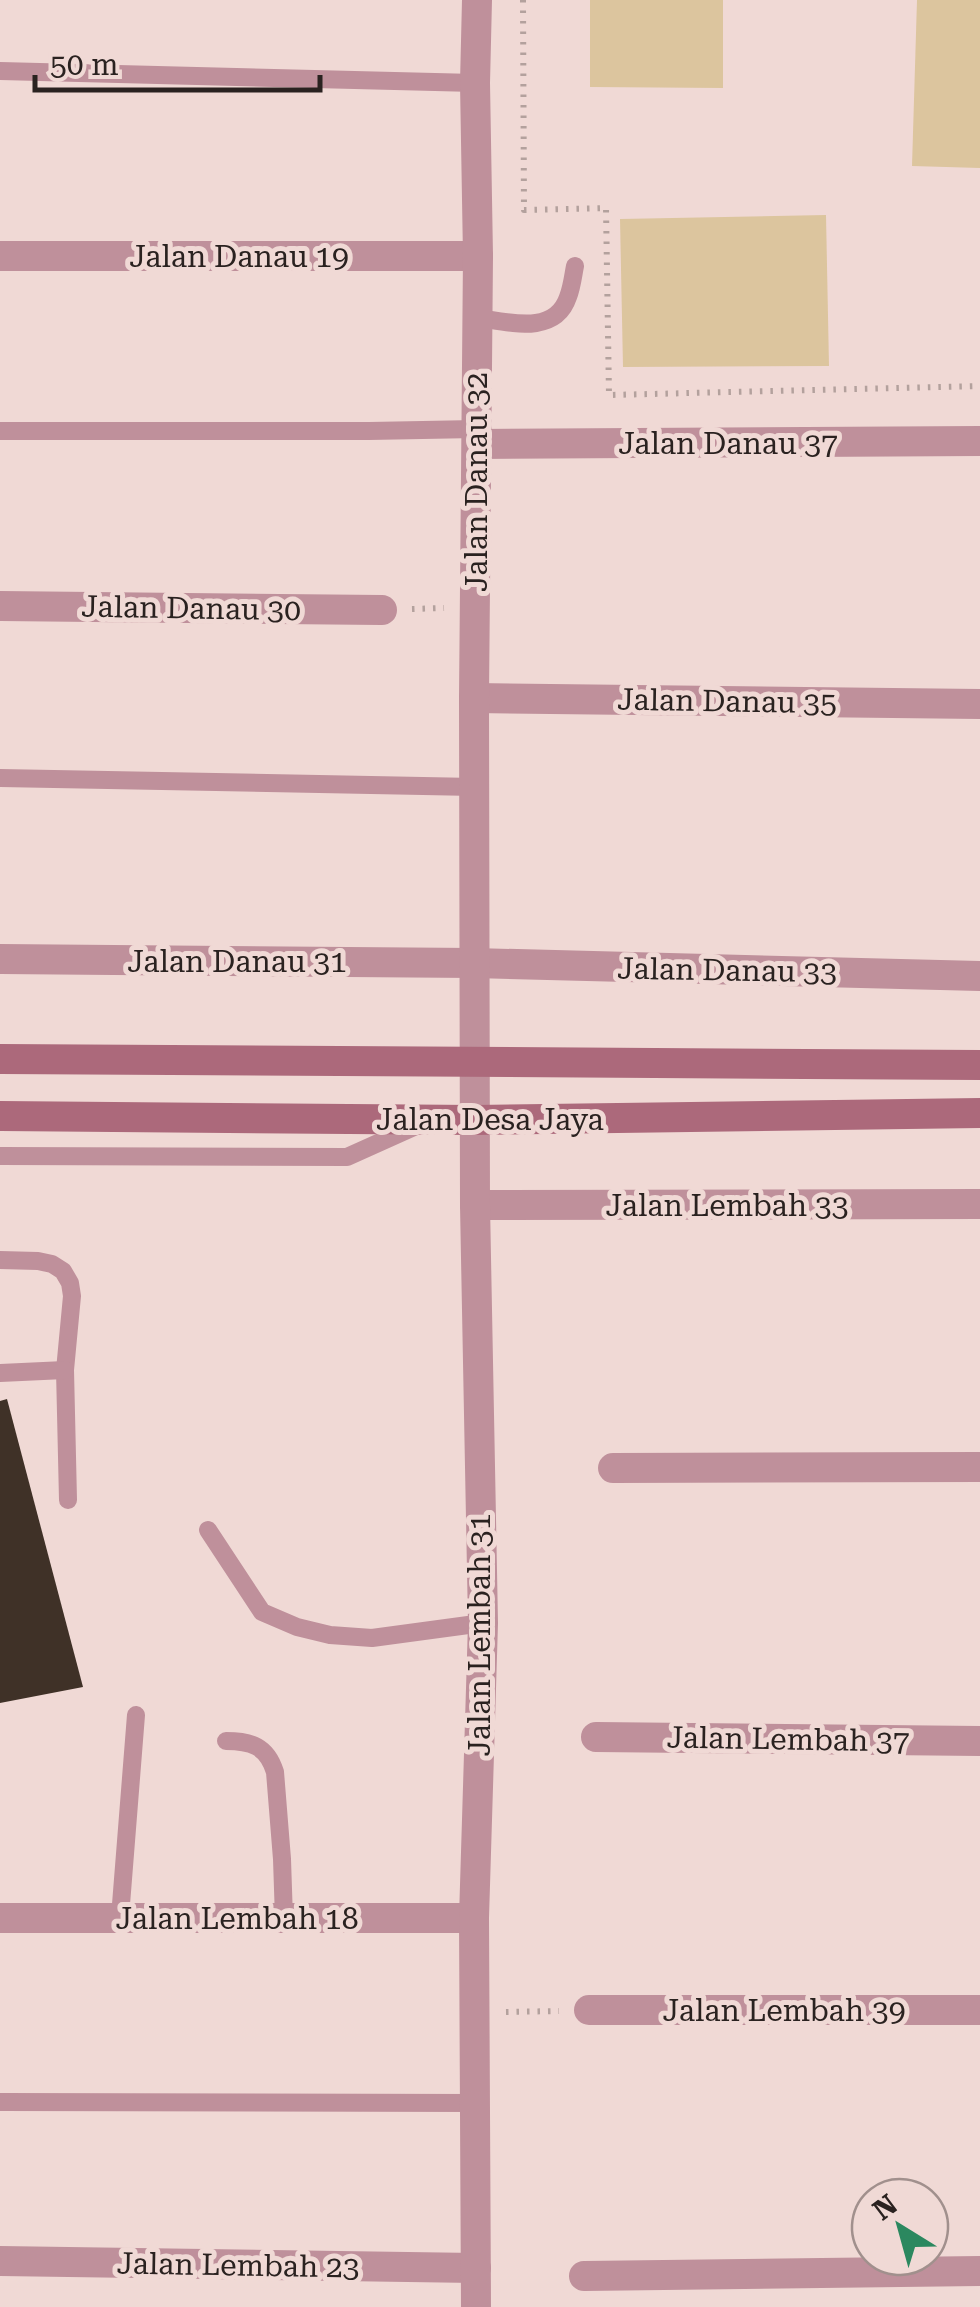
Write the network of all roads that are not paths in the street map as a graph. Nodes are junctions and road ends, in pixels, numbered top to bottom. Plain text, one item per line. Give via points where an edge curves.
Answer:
1 (477, 0) edge
2 (0, 71) edge
3 (475, 83) junction
4 (0, 256) edge
5 (478, 256) junction
6 (575, 266) dead end
7 (478, 318) junction
8 (0, 430) edge
9 (476, 436) junction
10 (980, 441) edge
11 (0, 606) edge
12 (382, 610) road end
13 (474, 698) junction
14 (980, 704) edge
15 (0, 778) edge
16 (474, 787) junction
17 (0, 959) edge
18 (474, 963) junction
19 (980, 976) edge
20 (0, 1059) edge
21 (475, 1062) junction
22 (980, 1064) edge
23 (980, 1113) edge
24 (0, 1116) edge
25 (430, 1120) junction
26 (475, 1120) junction
27 (0, 1156) edge
28 (980, 1204) edge
29 (475, 1206) junction
30 (0, 1260) edge
31 (65, 1370) junction
32 (0, 1373) edge
33 (980, 1467) edge
34 (614, 1468) dead end
35 (68, 1500) dead end
36 (208, 1530) dead end
37 (483, 1623) junction
38 (136, 1715) dead end
39 (596, 1737) dead end
40 (226, 1741) dead end
41 (980, 1741) edge
42 (120, 1917) junction
43 (0, 1918) edge
44 (284, 1918) junction
45 (474, 1918) junction
46 (589, 2010) road end
47 (980, 2010) edge
48 (0, 2102) edge
49 (477, 2102) junction
50 (0, 2262) edge
51 (476, 2268) junction
52 (980, 2272) edge
53 (584, 2276) dead end
54 (476, 2307) edge

1 - 3 street, Jalan Danau 32
2 - 3 lane
3 - 5 street, Jalan Danau 32
4 - 5 street, Jalan Danau 19
5 - 7 street, Jalan Danau 32
6 - 7 lane via 567,302 543,323
7 - 9 street, Jalan Danau 32
8 - 9 lane
9 - 10 street, Jalan Danau 37
9 - 13 street, Jalan Danau 32
11 - 12 street, Jalan Danau 30
13 - 14 street, Jalan Danau 35
13 - 16 street, Jalan Danau 32
15 - 16 lane
16 - 18 street, Jalan Danau 32
17 - 18 street, Jalan Danau 31
18 - 19 street, Jalan Danau 33
18 - 21 street, Jalan Lembah 31
20 - 21 main road, Jalan Desa Jaya
21 - 22 main road, Jalan Desa Jaya
21 - 26 street, Jalan Lembah 31
23 - 26 main road, Jalan Desa Jaya
24 - 25 main road, Jalan Desa Jaya
25 - 26 main road, Jalan Desa Jaya
25 - 27 lane via 347,1157
26 - 29 street, Jalan Lembah 31
28 - 29 street, Jalan Lembah 33
29 - 37 street, Jalan Lembah 31
30 - 31 lane via 38,1261 63,1271 72,1296
31 - 32 lane
31 - 35 lane
33 - 34 street
36 - 37 lane via 262,1612 298,1627 372,1638
37 - 45 street, Jalan Lembah 31
38 - 42 lane
39 - 41 street, Jalan Lembah 37
40 - 44 lane via 253,1743 271,1759
42 - 43 street, Jalan Lembah 18
42 - 44 street, Jalan Lembah 18
44 - 45 street, Jalan Lembah 18
45 - 49 street, Jalan Lembah 31
46 - 47 street, Jalan Lembah 39
48 - 49 lane
49 - 51 street, Jalan Lembah 31
50 - 51 street, Jalan Lembah 23
51 - 54 street, Jalan Lembah 31
52 - 53 street

